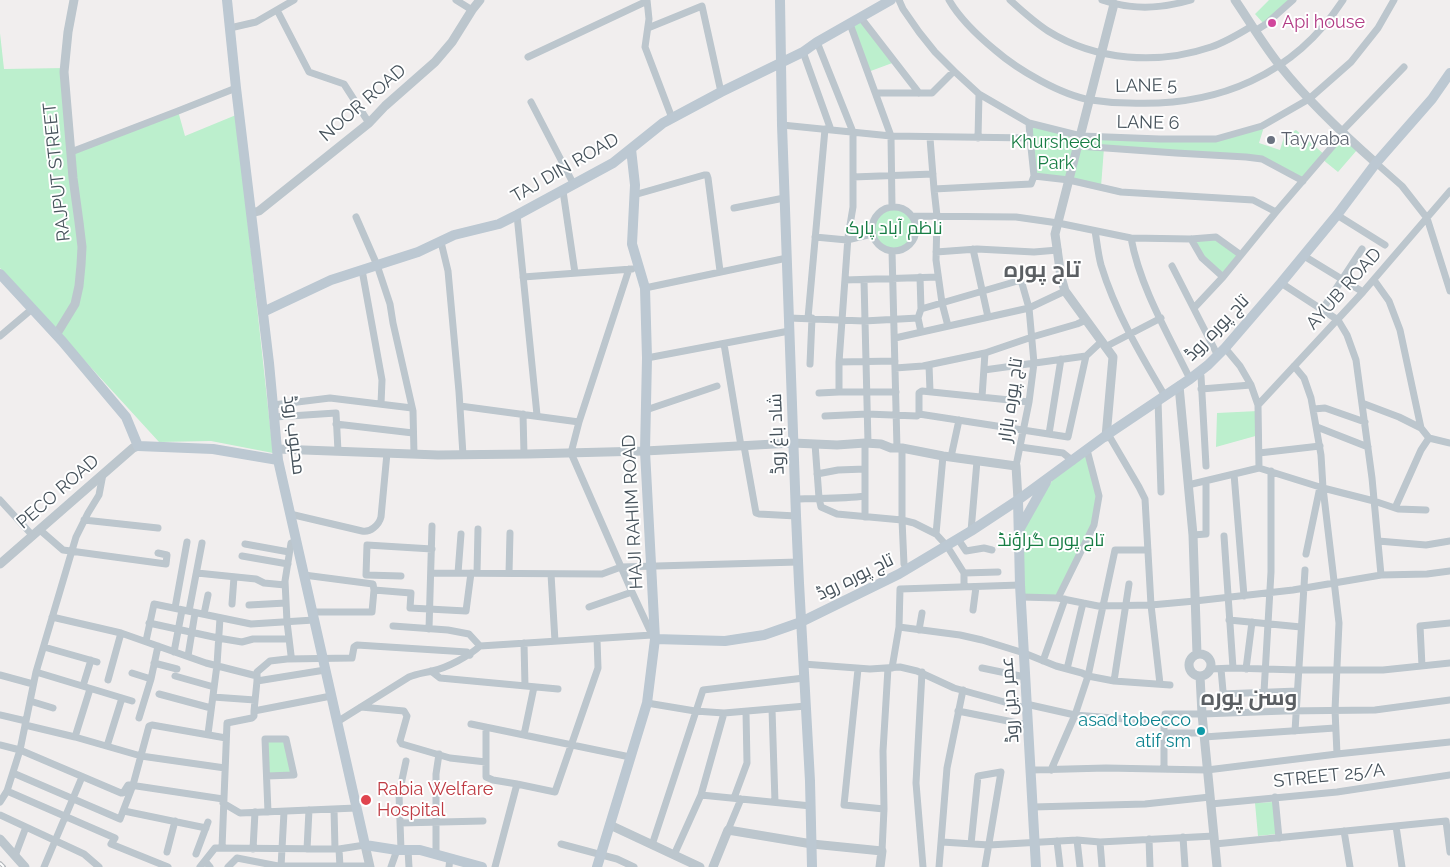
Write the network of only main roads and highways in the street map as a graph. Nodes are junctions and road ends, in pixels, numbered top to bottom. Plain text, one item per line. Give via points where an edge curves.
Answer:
1 (227, 0) edge
2 (780, 0) edge
3 (891, 0) edge
4 (782, 63) junction
5 (1450, 73) edge
6 (630, 149) junction
7 (0, 274) edge
8 (263, 312) junction
9 (278, 460) junction
10 (1048, 479) junction
11 (1018, 500) junction
12 (1018, 531) junction
13 (801, 622) junction
14 (654, 637) junction
15 (450, 863) edge
16 (482, 867) edge
17 (597, 867) edge
18 (812, 867) edge
19 (1036, 867) edge

1 - 8 main road, محبوب روڈ
2 - 4 main road, شاد باغ روڈ
3 - 4 main road, TAJ DIN ROAD
4 - 6 main road, TAJ DIN ROAD via 663,123
4 - 13 main road, شاد باغ روڈ via 784,198
5 - 10 main road, تاج پورہ روڈ via 1304,256 1222,352 1190,379
6 - 8 main road, TAJ DIN ROAD via 613,163 499,224 454,235 418,252 331,280
6 - 14 main road, HAJI RAHIM ROAD via 635,185 634,269 645,288 645,451
7 - 9 main road via 126,417 138,446 213,449
8 - 9 main road, محبوب روڈ
9 - 15 main road, محبوب روڈ via 365,845 420,850 436,854
10 - 11 main road, تاج پورہ روڈ
10 - 12 main road, تاج پورہ روڈ
11 - 12 main road, عمر دین روڈ
11 - 13 main road, تاج پورہ روڈ via 903,572
12 - 19 main road, عمر دین روڈ
13 - 14 main road, تاج پورہ روڈ via 764,635 725,641
13 - 18 main road, شاد باغ روڈ
14 - 17 main road, HAJI RAHIM ROAD via 647,703
15 - 16 main road

